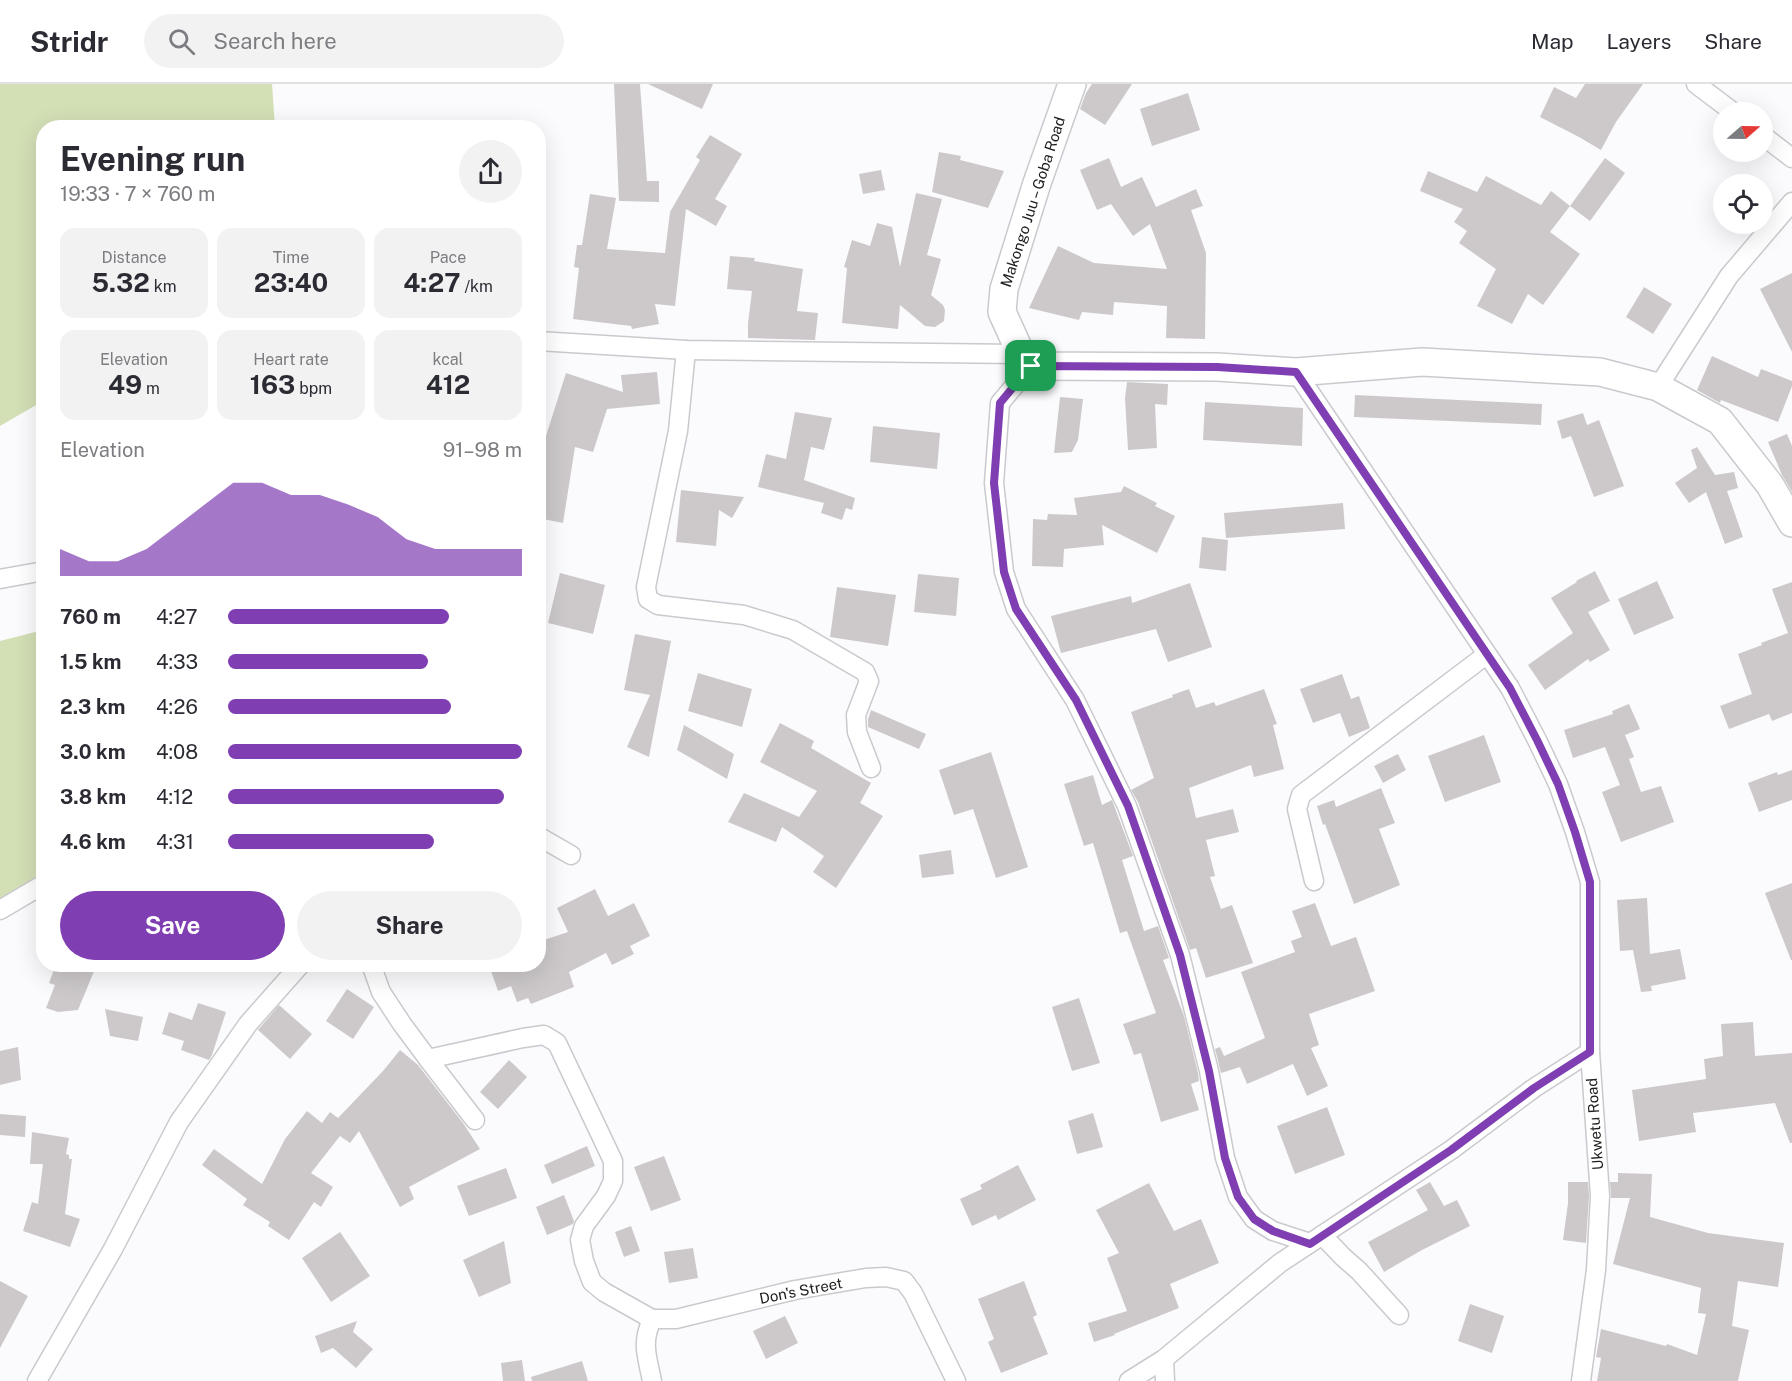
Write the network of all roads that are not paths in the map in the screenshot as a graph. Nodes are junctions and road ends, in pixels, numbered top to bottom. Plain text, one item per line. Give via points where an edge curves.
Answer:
1 (1072, 84) edge
2 (1696, 84) edge
3 (1720, 102) edge
4 (1773, 143) edge
5 (1792, 158) edge
6 (1792, 202) edge
7 (546, 341) edge
8 (686, 350) junction
9 (1026, 360) junction
10 (1296, 372) junction
11 (1658, 387) junction
12 (1792, 523) edge
13 (36, 572) edge
14 (0, 579) edge
15 (1486, 655) junction
16 (871, 768) dead end
17 (546, 841) edge
18 (571, 855) dead end
19 (1314, 880) dead end
20 (36, 889) edge
21 (0, 910) edge
22 (294, 972) edge
23 (374, 972) edge
24 (1590, 1052) junction
25 (428, 1059) junction
26 (475, 1120) dead end
27 (1316, 1239) junction
28 (1399, 1316) dead end
29 (652, 1319) junction
30 (1164, 1359) junction
31 (37, 1381) edge
32 (652, 1381) edge
33 (956, 1381) edge
34 (1129, 1381) edge
35 (1166, 1381) edge
36 (1581, 1381) edge

1 - 9 street, Makongo Juu – Goba Road via 1036,183 1004,289 1002,312
2 - 3 street
4 - 5 street
6 - 11 street via 1729,276
7 - 8 street
8 - 9 street
8 - 16 street via 678,431 646,587 648,599 658,605 744,615 793,630 865,672 869,681 856,715 856,732
9 - 10 street
9 - 27 street via 1000,403 994,483 1004,572 1016,609 1076,700 1128,806 1180,955 1209,1071 1225,1158 1238,1197 1254,1219 1273,1231
10 - 11 street via 1422,362 1600,372
10 - 15 street, Ukwetu Road
11 - 12 street via 1720,421 1770,485
13 - 14 street
15 - 19 street via 1300,795 1297,809
15 - 24 street, Ukwetu Road via 1510,688 1558,784 1590,882
17 - 18 street
20 - 21 street
22 - 31 street via 248,1024 179,1122 113,1249
23 - 25 street via 381,992
24 - 27 street
24 - 36 street, Ukwetu Road via 1600,1196 1596,1270
25 - 26 street
25 - 29 street via 544,1035 557,1043 614,1161 613,1180 606,1196 584,1226 580,1240 584,1261 592,1282
27 - 28 street via 1359,1271
27 - 30 street via 1280,1263
29 - 32 street via 645,1334 645,1350
29 - 33 street, Don's Street via 676,1319 795,1290 886,1277 904,1281 913,1293
30 - 34 street
30 - 35 street

